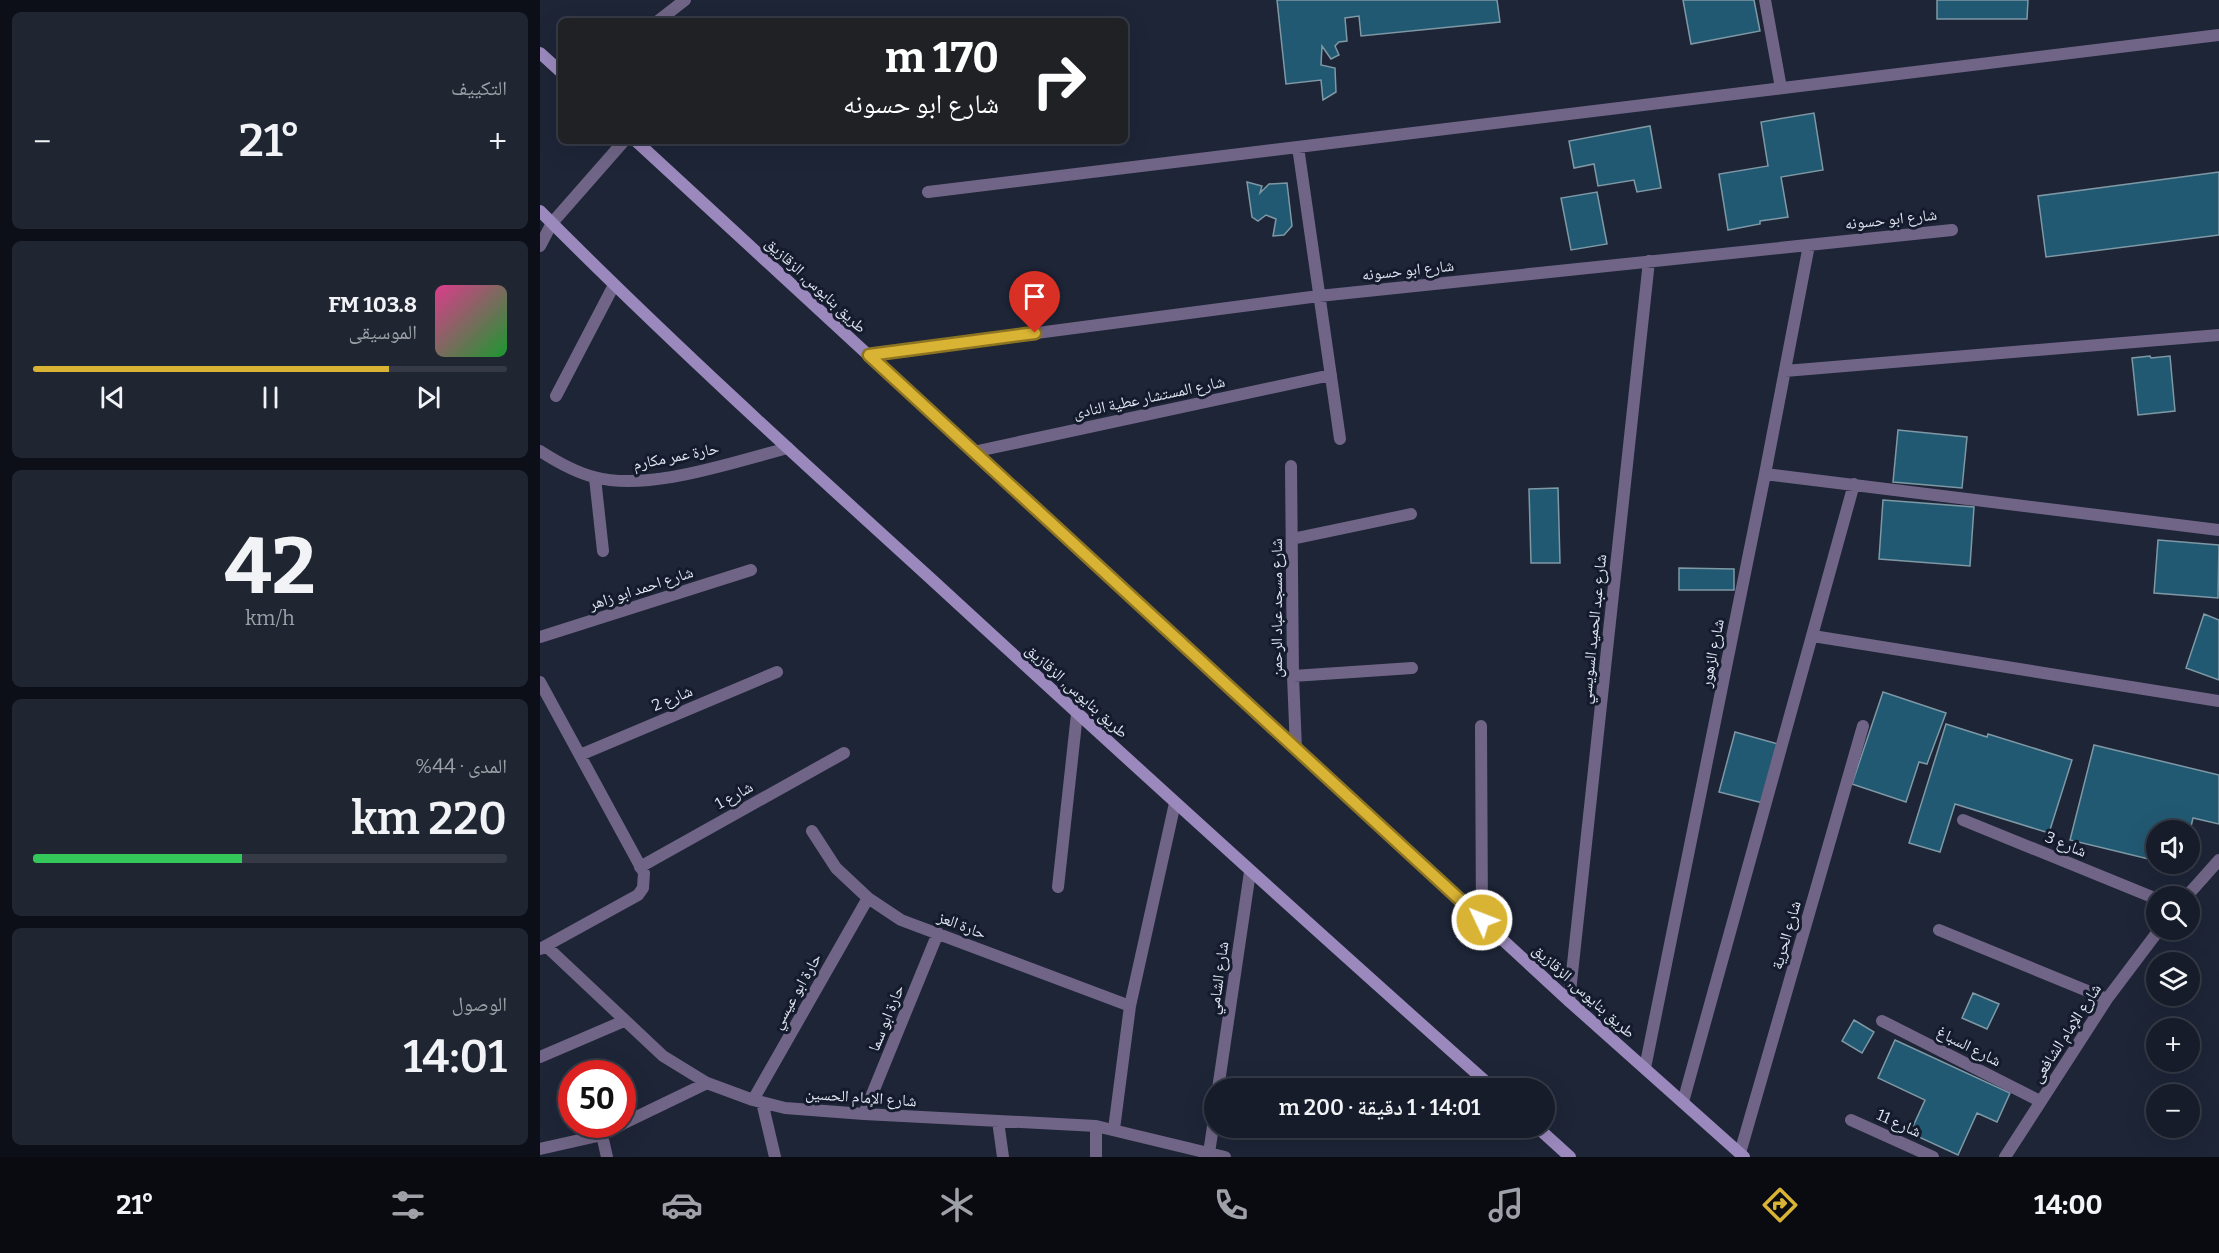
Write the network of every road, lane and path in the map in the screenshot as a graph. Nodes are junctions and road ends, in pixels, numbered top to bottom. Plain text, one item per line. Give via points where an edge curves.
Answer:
1 (685, 0) edge
2 (1765, 0) edge
3 (662, 18) edge
4 (2219, 35) edge
5 (540, 52) edge
6 (558, 69) edge
7 (1781, 88) junction
8 (621, 144) edge
9 (639, 144) edge
10 (1298, 147) junction
11 (927, 192) dead end
12 (540, 211) edge
13 (552, 223) junction
14 (1952, 230) dead end
15 (1809, 245) junction
16 (540, 246) edge
17 (1649, 261) junction
18 (614, 285) junction
19 (1319, 296) junction
20 (2219, 335) edge
21 (869, 355) junction
22 (1785, 371) junction
23 (1331, 375) junction
24 (556, 396) dead end
25 (1340, 439) dead end
26 (788, 448) junction
27 (540, 451) edge
28 (973, 452) junction
29 (1292, 466) dead end
30 (1765, 474) junction
31 (595, 478) junction
32 (1854, 484) junction
33 (1411, 514) dead end
34 (2219, 530) edge
35 (1292, 539) junction
36 (603, 551) dead end
37 (751, 570) dead end
38 (1813, 636) junction
39 (540, 637) edge
40 (1412, 668) dead end
41 (777, 672) dead end
42 (1293, 676) junction
43 (540, 682) edge
44 (2219, 701) edge
45 (1077, 714) junction
46 (1481, 726) dead end
47 (1863, 726) dead end
48 (1296, 749) junction
49 (844, 753) dead end
50 (580, 755) junction
51 (1175, 803) junction
52 (1963, 820) dead end
53 (812, 831) dead end
54 (2219, 860) edge
55 (640, 867) junction
56 (1250, 872) junction
57 (2196, 886) edge
58 (1058, 887) dead end
59 (2146, 895) edge
60 (868, 898) junction
61 (1482, 920) junction
62 (1939, 930) dead end
63 (938, 933) junction
64 (2151, 940) edge
65 (543, 948) edge
66 (2107, 999) junction
67 (1569, 1001) junction
68 (1130, 1006) junction
69 (624, 1021) junction
70 (1882, 1022) dead end
71 (540, 1058) edge
72 (1645, 1068) junction
73 (1220, 1078) edge
74 (1482, 1078) edge
75 (707, 1083) junction
76 (757, 1101) junction
77 (2040, 1101) junction
78 (1683, 1102) junction
79 (864, 1114) junction
80 (636, 1118) edge
81 (1851, 1120) dead end
82 (998, 1121) junction
83 (1096, 1126) junction
84 (1114, 1129) junction
85 (585, 1138) edge
86 (603, 1138) edge
87 (1211, 1138) edge
88 (1549, 1138) edge
89 (540, 1149) edge
90 (1175, 1151) edge
91 (1209, 1153) junction
92 (1742, 1155) edge
93 (608, 1157) edge
94 (775, 1157) edge
95 (1004, 1157) edge
96 (1096, 1157) edge
97 (1225, 1157) edge
98 (1570, 1157) edge
99 (1933, 1157) edge
100 (2005, 1157) edge

1 - 3 street
2 - 7 street
4 - 7 street
5 - 6 main road
7 - 10 street
8 - 13 street
9 - 21 main road, طريق بنايوس, الزقازيق
10 - 11 street
10 - 19 street
12 - 13 main road, طريق بنايوس, الزقازيق
13 - 16 street
13 - 18 main road, طريق بنايوس, الزقازيق
14 - 15 street, شارع ابو حسونه
15 - 17 street, شارع ابو حسونه
15 - 22 street, شارع الزهور
17 - 19 street, شارع ابو حسونه
17 - 67 street, شارع عبد الحميد السويسي
18 - 24 street
18 - 26 main road, طريق بنايوس, الزقازيق
19 - 21 street, شارع ابو حسونه
19 - 23 street
20 - 22 street
21 - 28 main road, طريق بنايوس, الزقازيق
22 - 30 street, شارع الزهور
23 - 25 street
23 - 28 street, شارع المستشار عطية النادى
26 - 31 street, حارة عمر مكارم via 645,481
26 - 45 main road, طريق بنايوس, الزقازيق
27 - 31 street, حارة عمر مكارم via 565,467
28 - 48 main road, طريق بنايوس, الزقازيق
29 - 35 street, شارع مسجد عباد الرحمن
30 - 32 street
30 - 72 street, شارع الزهور
31 - 36 street
32 - 34 street
32 - 38 street
33 - 35 street
35 - 42 street, شارع مسجد عباد الرحمن
37 - 39 street, شارع احمد ابو زاهر
38 - 44 street
38 - 78 street
40 - 42 street
41 - 50 street, شارع 2
42 - 48 street, شارع مسجد عباد الرحمن
43 - 50 street
45 - 51 main road, طريق بنايوس, الزقازيق
45 - 58 street
46 - 61 street
47 - 92 street, شارع الحرية
48 - 61 main road, طريق بنايوس, الزقازيق
49 - 55 street, شارع 1
50 - 55 street
51 - 56 main road, طريق بنايوس, الزقازيق
51 - 68 street
52 - 59 street, شارع 3
53 - 60 street, حارة العز via 836,868
54 - 57 street
55 - 65 street via 645,880 638,895
56 - 73 street, شارع الشامي
56 - 74 main road, طريق بنايوس, الزقازيق
60 - 63 street, حارة العز via 901,920
60 - 76 street, حارة ابو عيسي
61 - 67 main road, طريق بنايوس, الزقازيق
62 - 66 street
63 - 68 street, حارة العز
63 - 79 street, حارة ابو سما
64 - 66 street, شارع الإمام الشافعى
65 - 69 street, شارع الإمام الحسين
66 - 77 street, شارع الإمام الشافعى
67 - 72 main road, طريق بنايوس, الزقازيق
68 - 84 street
69 - 71 street
69 - 75 street, شارع الإمام الحسين via 663,1056
70 - 77 street, شارع السباغ
72 - 78 main road, طريق بنايوس, الزقازيق
75 - 76 street, شارع الإمام الحسين
75 - 80 street
76 - 79 street, شارع الإمام الحسين via 785,1108
76 - 94 street
77 - 100 street, شارع الإمام الشافعى
78 - 92 main road, طريق بنايوس, الزقازيق
79 - 82 street, شارع الإمام الحسين
81 - 99 street, شارع 11
82 - 83 street, شارع الإمام الحسين
82 - 95 street
83 - 84 street, شارع الإمام الحسين
83 - 96 street
84 - 90 street, شارع الإمام الحسين
85 - 89 street
86 - 93 street
87 - 91 street
88 - 98 main road
90 - 91 street, شارع الإمام الحسين
91 - 97 street, شارع الإمام الحسين

